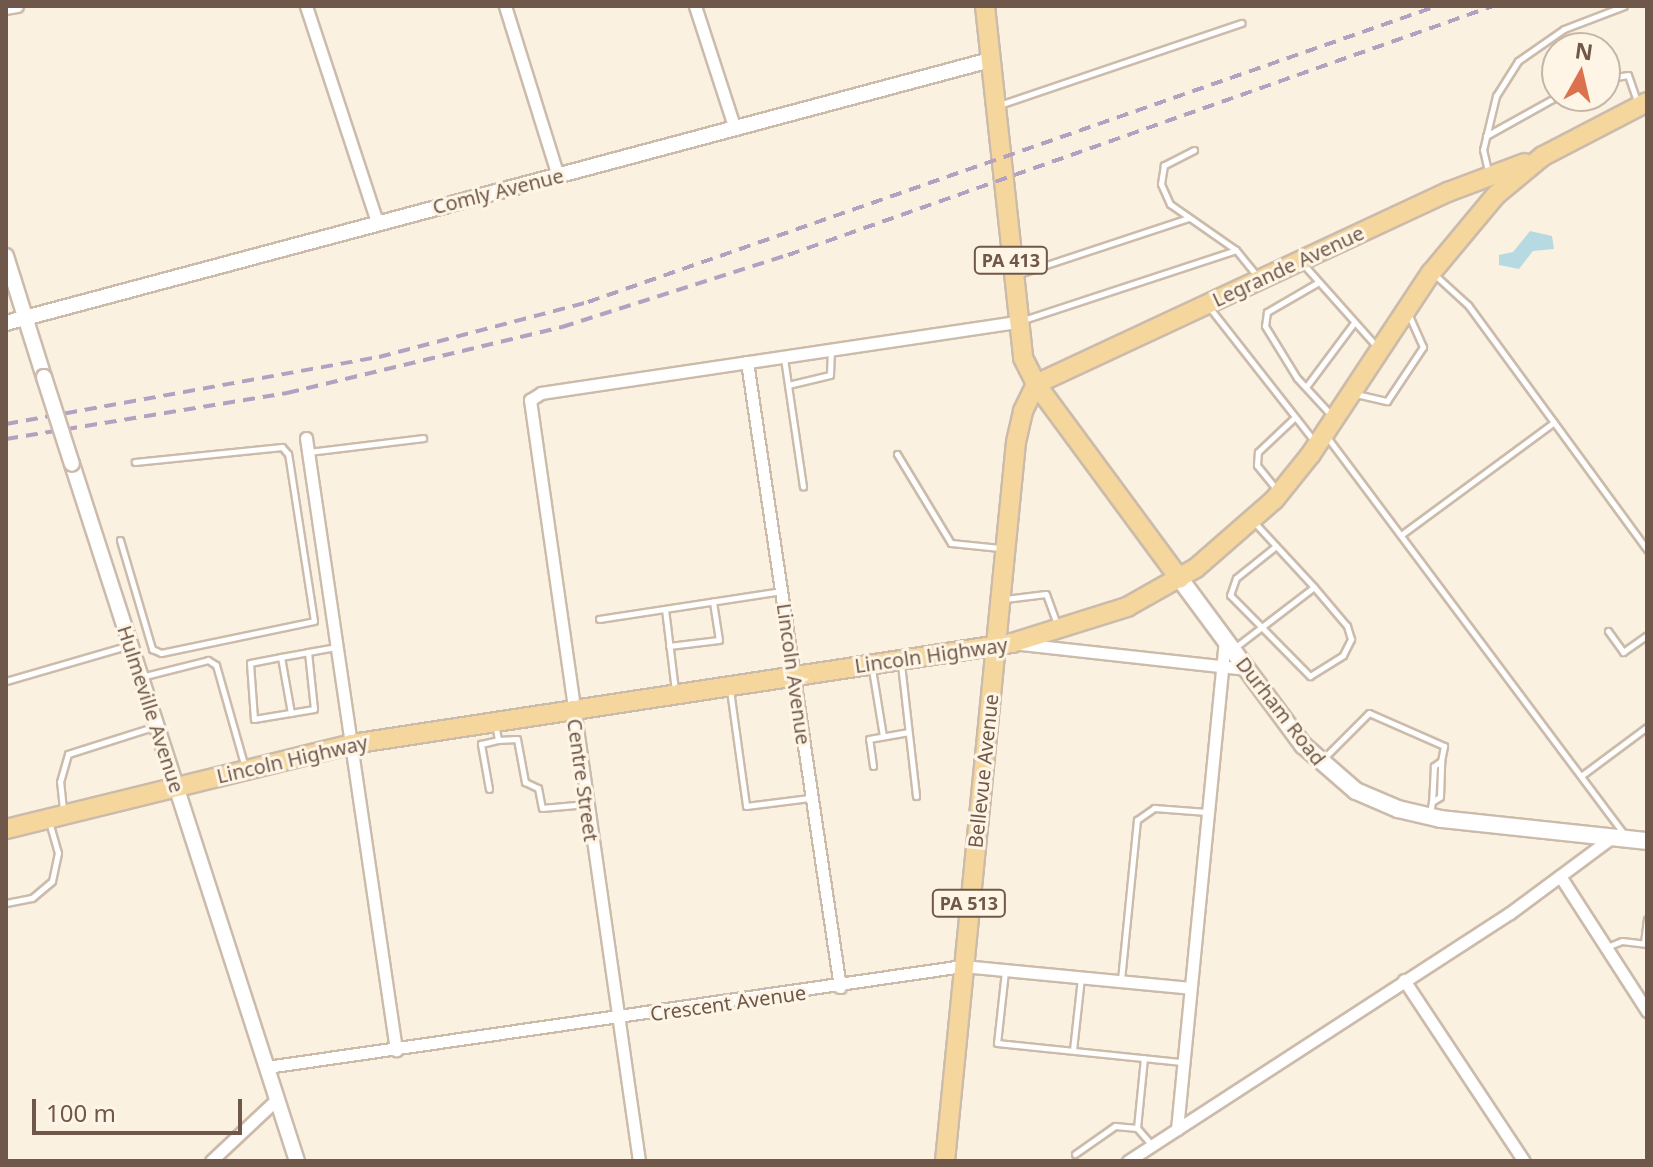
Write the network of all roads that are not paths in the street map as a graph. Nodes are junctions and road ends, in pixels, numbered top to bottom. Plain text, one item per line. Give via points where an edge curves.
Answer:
1 (17, 6) edge
2 (306, 6) edge
3 (505, 6) edge
4 (695, 6) edge
5 (985, 6) edge
6 (1624, 6) edge
7 (6, 8) edge
8 (1241, 23) dead end
9 (990, 60) junction
10 (1621, 76) edge
11 (1643, 104) edge
12 (1541, 106) edge
13 (995, 107) junction
14 (735, 129) junction
15 (1485, 137) junction
16 (1194, 150) dead end
17 (558, 176) junction
18 (1495, 184) junction
19 (1189, 217) junction
20 (377, 222) junction
21 (1236, 250) junction
22 (6, 256) edge
23 (1301, 261) junction
24 (1431, 273) junction
25 (1013, 277) junction
26 (1261, 280) junction
27 (1317, 283) junction
28 (1207, 305) junction
29 (1406, 311) junction
30 (25, 317) junction
31 (1018, 322) junction
32 (6, 323) edge
33 (1353, 324) junction
34 (1380, 349) junction
35 (831, 350) junction
36 (784, 357) junction
37 (747, 362) junction
38 (1036, 384) junction
39 (788, 385) junction
40 (1306, 387) junction
41 (1351, 393) junction
42 (1294, 418) junction
43 (1554, 422) junction
44 (1325, 432) junction
45 (306, 438) dead end
46 (423, 438) dead end
47 (308, 453) junction
48 (897, 454) dead end
49 (135, 462) dead end
50 (803, 487) dead end
51 (1279, 494) junction
52 (1253, 521) junction
53 (1401, 535) junction
54 (120, 540) dead end
55 (1276, 546) junction
56 (1005, 548) junction
57 (1647, 550) edge
58 (1180, 579) junction
59 (1314, 587) junction
60 (783, 591) junction
61 (1000, 600) junction
62 (713, 601) junction
63 (139, 607) junction
64 (665, 609) junction
65 (120, 612) junction
66 (599, 619) dead end
67 (1260, 630) junction
68 (1608, 631) dead end
69 (1059, 632) junction
70 (1647, 635) edge
71 (131, 644) junction
72 (1003, 644) junction
73 (1229, 645) junction
74 (669, 646) junction
75 (337, 647) junction
76 (308, 652) junction
77 (281, 657) junction
78 (901, 659) junction
79 (872, 664) junction
80 (1222, 666) junction
81 (1246, 669) junction
82 (795, 675) junction
83 (140, 677) junction
84 (6, 681) edge
85 (729, 685) junction
86 (675, 692) junction
87 (573, 708) junction
88 (291, 713) junction
89 (494, 719) junction
90 (156, 726) junction
91 (1647, 727) edge
92 (907, 732) junction
93 (883, 736) junction
94 (498, 740) junction
95 (352, 744) junction
96 (1441, 761) junction
97 (1319, 763) junction
98 (873, 766) dead end
99 (245, 769) junction
100 (1581, 776) junction
101 (176, 786) junction
102 (489, 789) dead end
103 (916, 796) dead end
104 (811, 798) junction
105 (587, 804) junction
106 (1431, 809) junction
107 (1207, 812) junction
108 (56, 816) junction
109 (6, 829) edge
110 (1611, 838) junction
111 (1629, 840) junction
112 (1647, 841) edge
113 (1560, 876) junction
114 (6, 903) edge
115 (1647, 919) edge
116 (1645, 943) edge
117 (1606, 947) junction
118 (963, 966) junction
119 (1005, 970) junction
120 (1081, 977) junction
121 (1404, 980) junction
122 (1121, 981) junction
123 (840, 987) junction
124 (1190, 988) junction
125 (1647, 1011) edge
126 (618, 1018) junction
127 (396, 1050) junction
128 (1073, 1050) junction
129 (1144, 1058) junction
130 (1183, 1062) junction
131 (267, 1067) junction
132 (277, 1099) junction
133 (1137, 1128) junction
134 (1177, 1129) junction
135 (1152, 1145) junction
136 (1075, 1154) dead end
137 (211, 1161) edge
138 (297, 1161) edge
139 (639, 1161) edge
140 (945, 1161) edge
141 (1128, 1161) edge
142 (1524, 1161) edge

1 - 7 street
2 - 20 street
3 - 17 street
4 - 14 street
5 - 9 main road, PA 413
6 - 15 lane via 1564,29 1518,61 1496,96
8 - 13 lane
9 - 13 main road, PA 413
9 - 14 street, Comly Avenue
10 - 11 lane via 1628,75
11 - 18 main road, Lincoln Highway
12 - 15 lane
13 - 25 main road, PA 413
14 - 17 street, Comly Avenue
15 - 18 lane via 1483,156
16 - 19 lane via 1164,165 1161,184 1170,204
17 - 20 street, Comly Avenue
18 - 23 main road, Legrande Avenue
18 - 24 main road, Lincoln Highway
19 - 21 lane
19 - 25 lane
20 - 30 street, Comly Avenue
21 - 26 lane
21 - 31 lane
22 - 30 street, Hulmeville Avenue
23 - 26 main road, Legrande Avenue
23 - 27 lane
24 - 29 main road, Lincoln Highway
24 - 43 lane via 1468,305
25 - 31 main road, PA 413
26 - 28 main road, Legrande Avenue
27 - 33 lane
27 - 40 lane via 1265,316 1268,334
28 - 38 main road, Legrande Avenue
28 - 42 lane
29 - 34 main road, Lincoln Highway
29 - 41 lane via 1423,347 1387,401
30 - 32 street, Comly Avenue
30 - 65 street, Hulmeville Avenue, bridge
31 - 35 street
31 - 38 main road, PA 413 via 1023,358
33 - 34 lane
33 - 40 lane
34 - 41 main road, Lincoln Highway
35 - 36 street
35 - 39 lane via 830,375
36 - 37 street
36 - 39 lane
37 - 60 street, Lincoln Avenue
37 - 87 street, Centre Street via 541,393 530,400
38 - 56 main road, Bellevue Avenue / PA 513 via 1018,426
38 - 58 main road, Durham Road / PA 413
39 - 50 lane
40 - 44 lane
41 - 44 main road, Lincoln Highway
42 - 44 lane
42 - 51 lane via 1258,452 1257,465
43 - 53 lane
43 - 57 lane
44 - 51 main road, Lincoln Highway
44 - 53 lane
45 - 47 street
46 - 47 lane
47 - 75 street
48 - 56 lane via 951,543
49 - 63 lane via 282,447 288,454 317,613 314,621 161,653 152,649
51 - 52 main road, Lincoln Highway
52 - 55 lane
52 - 58 main road, Lincoln Highway
53 - 100 lane
54 - 63 lane
55 - 59 lane
55 - 67 lane via 1236,578 1230,591
56 - 61 main road, Bellevue Avenue / PA 513
58 - 69 main road, Lincoln Highway via 1127,607
58 - 73 main road, Durham Road
59 - 67 lane
59 - 67 lane via 1349,630 1349,646 1335,661 1315,675 1304,673
60 - 62 lane
60 - 82 street, Lincoln Avenue
61 - 69 lane via 1046,594
61 - 72 main road, Bellevue Avenue / PA 513
62 - 64 lane
62 - 74 lane via 719,640
63 - 65 lane
64 - 66 lane
64 - 74 lane
65 - 71 street, Hulmeville Avenue
67 - 73 lane
68 - 70 lane via 1623,652
69 - 72 main road, Lincoln Highway
71 - 83 street, Hulmeville Avenue
71 - 84 lane
72 - 78 main road, Lincoln Highway
72 - 80 street
72 - 118 main road, Bellevue Avenue / PA 513
73 - 80 street
73 - 81 main road, Durham Road
74 - 86 lane
75 - 76 lane
75 - 95 street
76 - 77 lane
76 - 88 lane via 314,709
77 - 88 lane
77 - 88 lane via 250,663 254,719
78 - 79 main road, Lincoln Highway
78 - 92 lane
79 - 82 main road, Lincoln Highway
79 - 93 lane
80 - 81 street
80 - 107 street
81 - 97 main road, Durham Road
82 - 85 main road, Lincoln Highway
82 - 104 street, Lincoln Avenue
83 - 90 street, Hulmeville Avenue
83 - 99 lane via 208,660 216,665
85 - 86 main road, Lincoln Highway
85 - 104 lane via 746,806
86 - 87 main road, Lincoln Highway
87 - 89 main road, Lincoln Highway
87 - 105 street, Centre Street
89 - 94 lane
89 - 95 main road, Lincoln Highway
90 - 101 street, Hulmeville Avenue
90 - 108 lane via 68,754
91 - 100 lane
92 - 93 lane
92 - 103 lane
93 - 98 lane via 869,739
94 - 102 lane via 481,744
94 - 105 lane via 517,739 525,782 538,788 542,808
95 - 99 main road, Lincoln Highway
95 - 127 street
96 - 97 lane via 1444,746 1369,713
96 - 106 lane via 1440,797
96 - 106 lane via 1434,766
97 - 106 main road, Durham Road via 1376,802
99 - 101 main road, Lincoln Highway
100 - 111 lane
101 - 108 main road, Lincoln Highway
101 - 131 street, Hulmeville Avenue
104 - 123 street, Lincoln Avenue
105 - 126 street, Centre Street
106 - 110 main road, Durham Road
107 - 122 lane via 1154,808 1137,820
107 - 124 street
108 - 109 main road, Lincoln Highway
108 - 114 lane via 58,853 52,881 32,898
110 - 111 main road, Durham Road
110 - 113 street
111 - 112 main road, Durham Road
113 - 117 street
113 - 121 street
115 - 116 lane
116 - 117 lane via 1622,941
117 - 125 street
118 - 119 street, Crescent Avenue
118 - 123 street, Crescent Avenue
118 - 140 main road, Bellevue Avenue / PA 513
119 - 120 street, Crescent Avenue
119 - 128 lane via 997,1043
120 - 122 street, Crescent Avenue
120 - 128 lane
121 - 134 street
121 - 142 street
122 - 124 street, Crescent Avenue
123 - 126 street, Crescent Avenue
124 - 130 street
126 - 127 street, Crescent Avenue
126 - 139 street, Centre Street
127 - 131 street, Crescent Avenue
128 - 129 lane
129 - 130 lane
129 - 133 lane
130 - 134 street
131 - 132 street, Hulmeville Avenue
132 - 137 street
132 - 138 street, Hulmeville Avenue
133 - 135 lane
133 - 136 lane via 1115,1126
134 - 135 street
135 - 141 street

